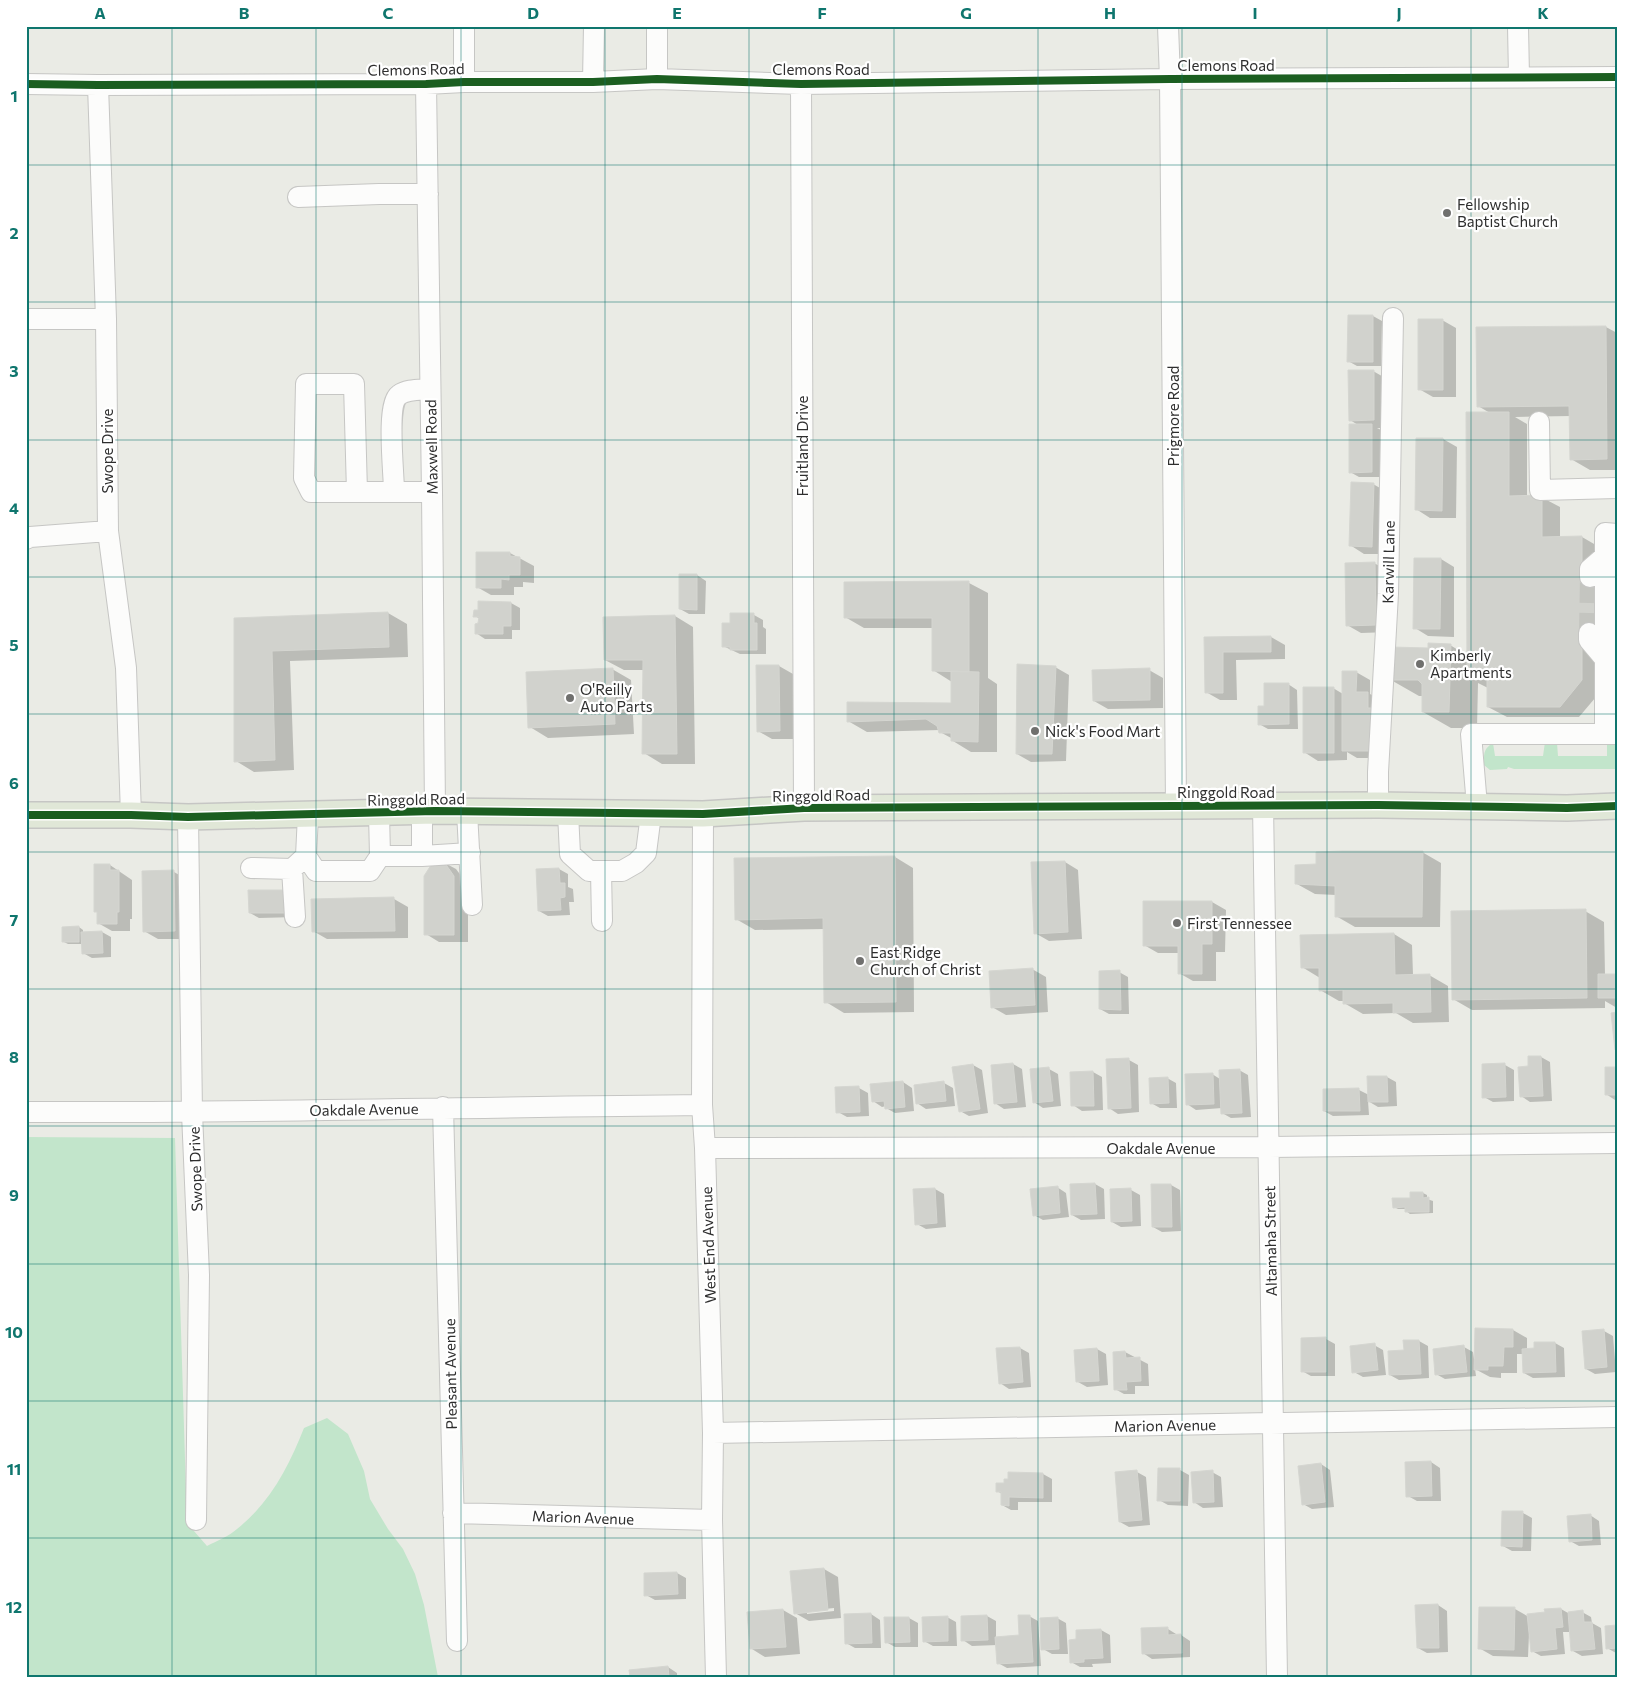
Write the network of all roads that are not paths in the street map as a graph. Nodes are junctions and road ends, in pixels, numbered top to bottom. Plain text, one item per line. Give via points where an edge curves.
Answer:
1 (464, 26) edge
2 (594, 26) edge
3 (657, 26) edge
4 (1168, 26) edge
5 (1518, 26) edge
6 (1519, 77) junction
7 (1617, 77) edge
8 (657, 79) junction
9 (1170, 79) junction
10 (464, 82) junction
11 (593, 82) junction
12 (26, 84) edge
13 (426, 84) junction
14 (801, 84) junction
15 (98, 86) junction
16 (428, 194) junction
17 (298, 197) dead end
18 (26, 318) edge
19 (106, 318) junction
20 (1393, 318) dead end
21 (430, 389) junction
22 (1538, 422) dead end
23 (1617, 488) edge
24 (394, 491) junction
25 (357, 492) junction
26 (432, 492) junction
27 (108, 531) junction
28 (1617, 534) edge
29 (26, 539) edge
30 (1605, 556) junction
31 (1590, 578) tunnel mouth
32 (1589, 633) tunnel mouth
33 (1605, 659) junction
34 (1611, 734) edge
35 (1263, 805) junction
36 (1378, 805) junction
37 (1176, 806) junction
38 (1476, 806) junction
39 (1617, 806) edge
40 (804, 808) junction
41 (428, 811) junction
42 (468, 812) junction
43 (379, 813) junction
44 (568, 813) junction
45 (652, 814) junction
46 (702, 814) junction
47 (26, 815) edge
48 (131, 815) junction
49 (308, 815) junction
50 (188, 817) junction
51 (470, 853) junction
52 (380, 856) junction
53 (422, 856) junction
54 (299, 862) junction
55 (251, 868) dead end
56 (601, 871) junction
57 (472, 905) dead end
58 (295, 917) dead end
59 (602, 921) dead end
60 (702, 1105) junction
61 (443, 1107) junction
62 (26, 1112) edge
63 (192, 1113) junction
64 (1617, 1143) edge
65 (1268, 1147) junction
66 (705, 1148) junction
67 (1617, 1417) edge
68 (1273, 1423) junction
69 (713, 1433) junction
70 (453, 1513) junction
71 (196, 1520) dead end
72 (712, 1520) junction
73 (457, 1641) dead end
74 (716, 1677) edge
75 (1277, 1677) edge

1 - 10 street
2 - 11 street
3 - 8 street
4 - 9 street, Prigmore Road
5 - 6 street
6 - 7 street, Clemons Road
6 - 9 street, Clemons Road
8 - 11 street, Clemons Road
8 - 14 street, Clemons Road
9 - 14 street, Clemons Road
9 - 37 street, Prigmore Road
10 - 11 street, Clemons Road
10 - 13 street, Clemons Road
12 - 15 street, Clemons Road
13 - 15 street, Clemons Road
13 - 16 street, Maxwell Road
14 - 40 street, Fruitland Drive
15 - 19 street, Swope Drive
16 - 17 street
16 - 21 street, Maxwell Road
18 - 19 street
19 - 27 street, Swope Drive
20 - 36 street, Karwill Lane via 1388,594
21 - 24 street via 402,393 394,401
21 - 26 street, Maxwell Road
22 - 23 street via 1540,490
24 - 25 street
24 - 26 street
25 - 25 street via 311,492 304,478 306,384 354,384
26 - 41 street, Maxwell Road
27 - 29 street
27 - 48 street, Swope Drive via 126,668
28 - 30 street via 1605,533
30 - 31 street via 1590,569
30 - 33 street
32 - 33 street via 1589,640
33 - 34 street
34 - 38 street via 1472,734
35 - 36 main road, Ringgold Road
35 - 37 main road, Ringgold Road
35 - 65 street, Altamaha Street
36 - 38 main road, Ringgold Road
37 - 40 main road, Ringgold Road
38 - 39 main road, Ringgold Road
40 - 46 main road, Ringgold Road
41 - 42 main road, Ringgold Road
41 - 43 main road, Ringgold Road
41 - 53 street, Maxwell Road
42 - 44 main road, Ringgold Road
42 - 51 street
43 - 49 main road, Ringgold Road
43 - 52 street
44 - 45 main road, Ringgold Road
44 - 56 street via 570,854 588,872
45 - 46 main road, Ringgold Road
45 - 56 street via 646,853 622,871
46 - 60 street, West End Avenue
47 - 48 main road, Ringgold Road
48 - 50 main road, Ringgold Road
49 - 50 main road, Ringgold Road
49 - 54 street
50 - 63 street, Swope Drive
51 - 53 street
51 - 57 street
52 - 53 street
52 - 54 street via 370,871 316,871
54 - 55 street
54 - 58 street
56 - 59 street
60 - 61 street, Oakdale Avenue
60 - 66 street, West End Avenue
61 - 63 street, Oakdale Avenue
61 - 70 street, Pleasant Avenue
62 - 63 street, Oakdale Avenue
63 - 71 street, Swope Drive via 199,1275
64 - 65 street, Oakdale Avenue
65 - 66 street, Oakdale Avenue
65 - 68 street, Altamaha Street
66 - 69 street, West End Avenue
67 - 68 street, Marion Avenue
68 - 69 street, Marion Avenue
68 - 75 street, Altamaha Street
69 - 72 street, West End Avenue
70 - 72 street, Marion Avenue
70 - 73 street, Pleasant Avenue
72 - 74 street, West End Avenue

